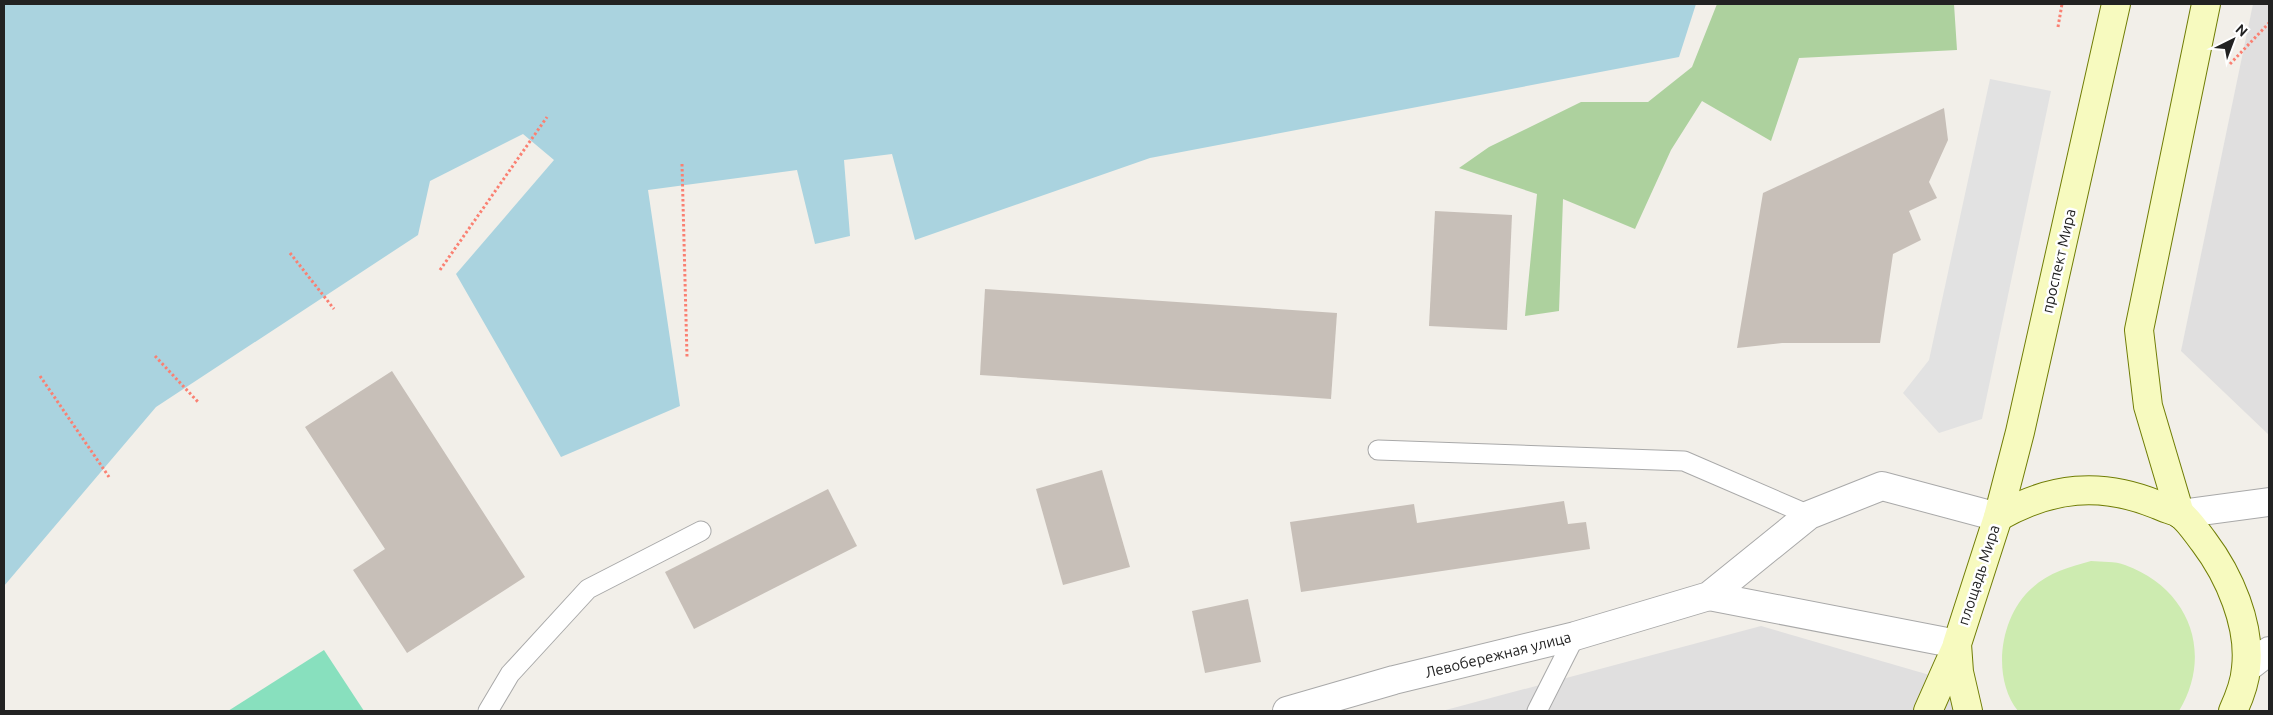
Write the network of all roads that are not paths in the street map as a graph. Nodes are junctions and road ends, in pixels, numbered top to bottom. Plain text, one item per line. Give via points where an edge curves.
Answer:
1 (2116, 4) edge
2 (2206, 4) edge
3 (1378, 450) dead end
4 (2269, 502) edge
5 (2180, 514) junction
6 (1809, 515) junction
7 (1998, 517) junction
8 (701, 531) dead end
9 (1709, 596) junction
10 (1575, 636) junction
11 (1957, 644) junction
12 (2269, 651) edge
13 (2246, 668) junction
14 (488, 711) edge
15 (1287, 711) edge
16 (1537, 711) edge
17 (1928, 711) edge
18 (1968, 711) edge
19 (2233, 711) edge
20 (2256, 711) edge

1 - 7 main road, проспект Мира
2 - 5 main road via 2139,330 2148,406
3 - 6 lane via 1684,461
4 - 5 street
5 - 7 main road, площадь Мира via 2143,499 2113,492 2082,490 2055,493 2024,502
5 - 13 main road, площадь Мира via 2215,557 2230,583 2246,643
6 - 7 street, Левобережная улица via 1882,486
6 - 9 street, Левобережная улица
7 - 11 main road, площадь Мира
8 - 14 lane via 588,589 510,674
9 - 10 street, Левобережная улица
9 - 11 street, Левобережная улица
10 - 15 street, Левобережная улица via 1394,680
10 - 16 lane
11 - 17 main road
11 - 18 main road, площадь Мира via 1959,672
12 - 13 street
13 - 19 main road, площадь Мира
13 - 20 main road

